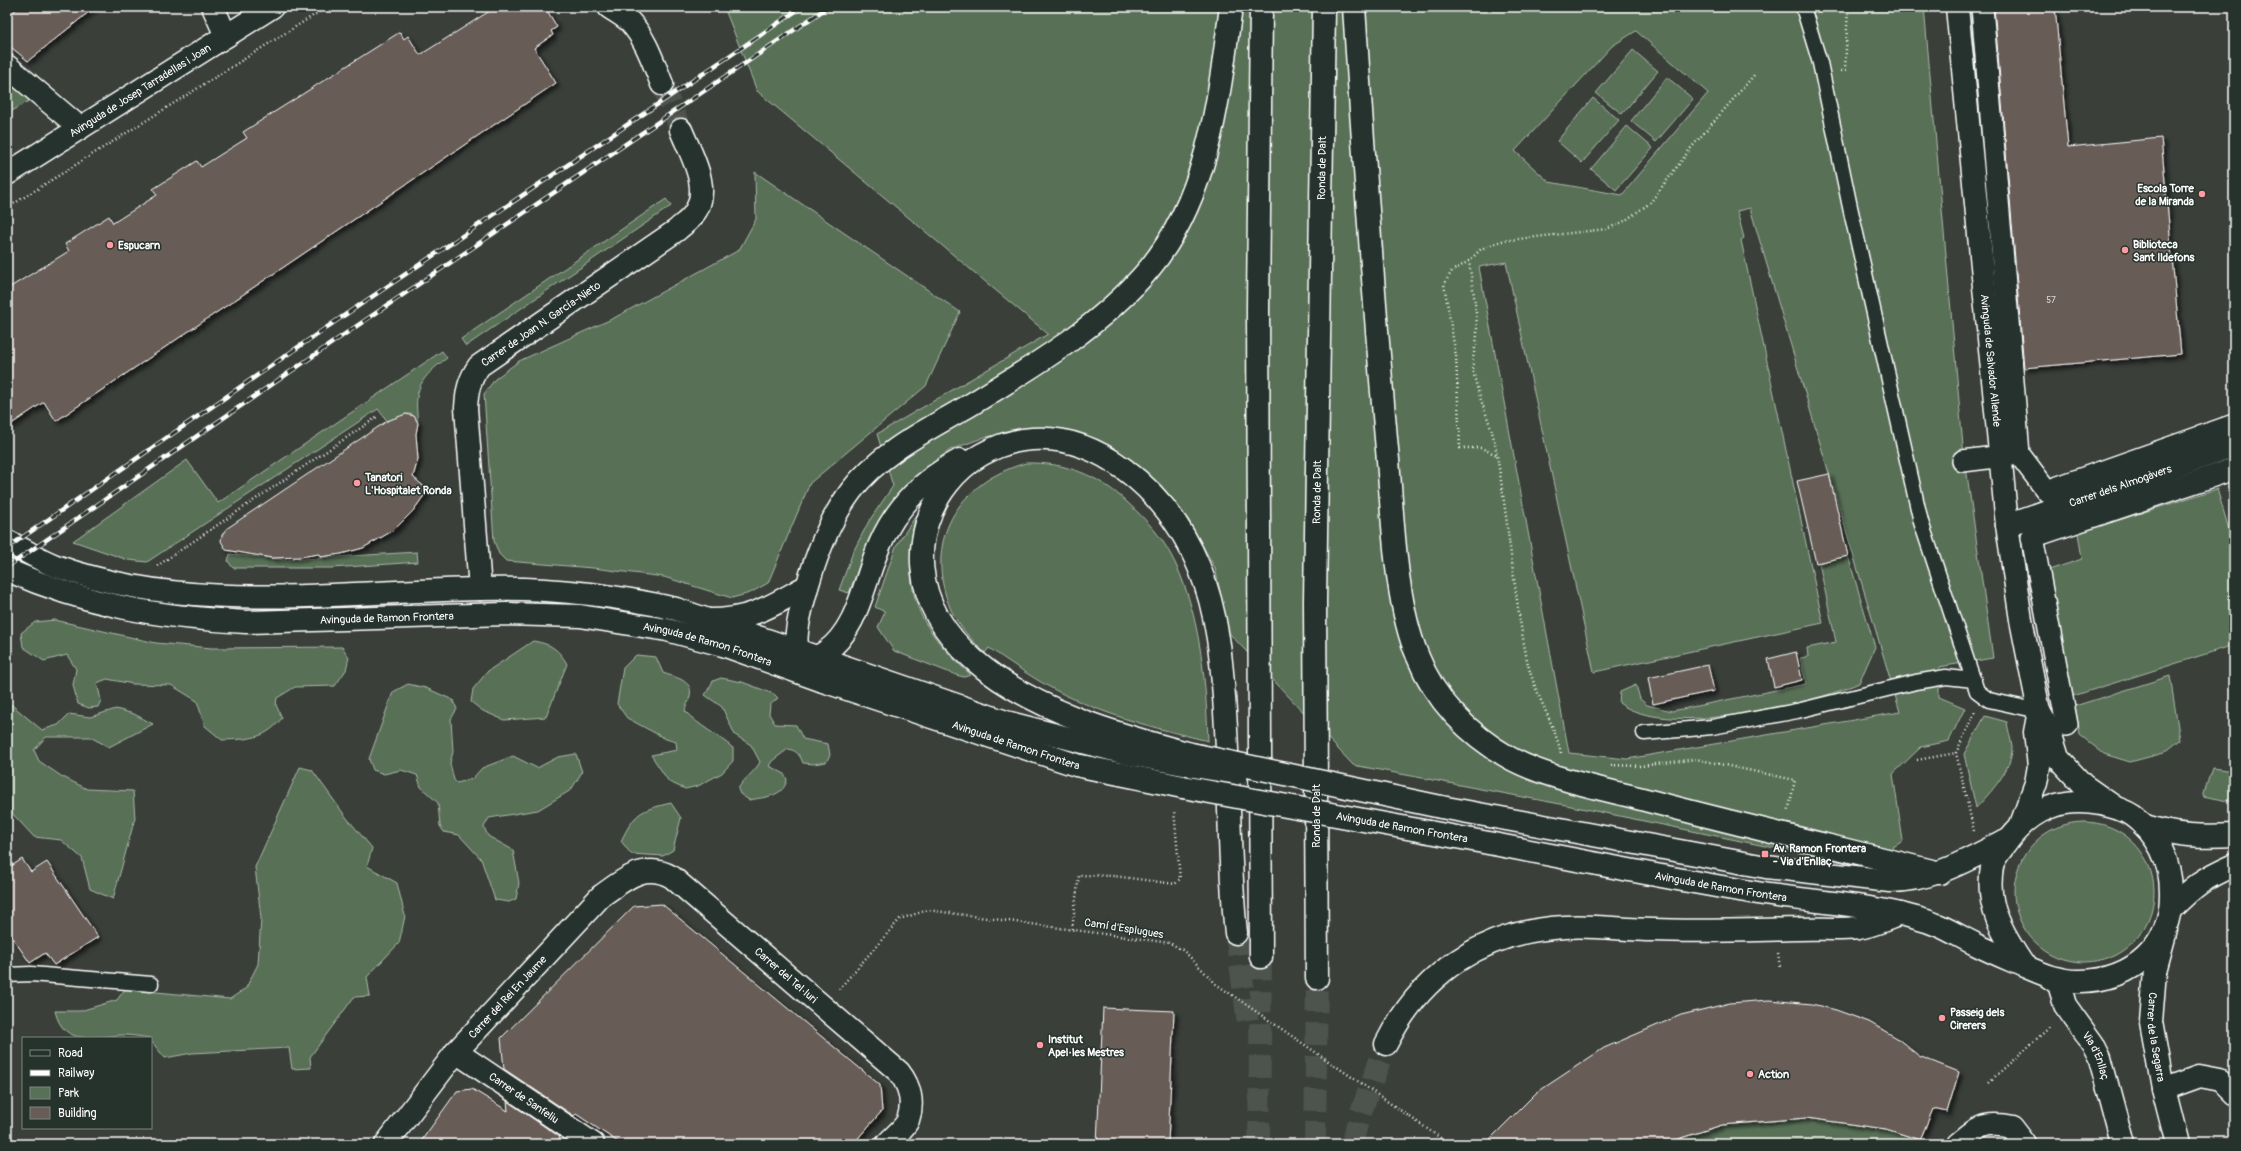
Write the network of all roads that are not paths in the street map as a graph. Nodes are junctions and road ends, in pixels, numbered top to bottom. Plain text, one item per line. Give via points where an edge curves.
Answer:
1 (213, 7) edge
2 (272, 7) edge
3 (609, 7) edge
4 (1231, 7) edge
5 (1261, 7) edge
6 (1324, 7) edge
7 (1354, 7) edge
8 (1803, 7) edge
9 (1958, 7) edge
10 (1982, 7) edge
11 (226, 36) junction
12 (7, 66) edge
13 (662, 84) tunnel mouth
14 (80, 128) junction
15 (681, 130) tunnel mouth
16 (7, 174) edge
17 (2234, 425) edge
18 (1007, 443) junction
19 (2234, 446) edge
20 (2010, 455) junction
21 (1963, 461) dead end
22 (2234, 469) edge
23 (2007, 526) junction
24 (7, 541) edge
25 (7, 570) edge
26 (808, 586) junction
27 (480, 589) junction
28 (706, 620) junction
29 (806, 656) junction
30 (776, 664) junction
31 (1974, 680) junction
32 (824, 681) junction
33 (2039, 711) junction
34 (2067, 725) dead end
35 (1644, 733) dead end
36 (1192, 760) junction
37 (2114, 806) junction
38 (2146, 826) junction
39 (2015, 832) junction
40 (2234, 835) edge
41 (2234, 865) edge
42 (647, 870) joint
43 (1940, 873) junction
44 (1901, 914) junction
45 (2169, 919) junction
46 (1236, 933) tunnel mouth
47 (1261, 957) tunnel mouth
48 (2024, 966) junction
49 (7, 975) edge
50 (2050, 977) junction
51 (1316, 978) tunnel mouth
52 (151, 984) dead end
53 (1386, 1044) tunnel mouth
54 (456, 1052) junction
55 (2163, 1089) junction
56 (2234, 1094) edge
57 (386, 1144) edge
58 (593, 1144) edge
59 (887, 1144) edge
60 (1958, 1144) edge
61 (2025, 1144) edge
62 (2123, 1144) edge
63 (2177, 1144) edge

1 - 11 main road
2 - 11 main road, Avinguda de Josep Tarradellas i Joan
3 - 13 main road via 629,20 637,31
4 - 26 main road via 1203,162 1191,197 1175,230 1150,268 1118,301 1036,366 895,450 867,473 852,490 831,524
5 - 47 main road via 1258,310
6 - 51 main road, Ronda de Dalt via 1315,601
7 - 43 main road via 1381,392 1402,590 1417,655 1442,701 1479,738 1510,758 1542,771 1715,818
8 - 31 lane via 1822,78 1921,522
9 - 20 main road, Avinguda de Salvador Allende
10 - 20 street
11 - 14 main road, Avinguda de Josep Tarradellas i Joan
12 - 14 main road
14 - 16 main road, Avinguda de Josep Tarradellas i Joan
15 - 27 main road, Carrer de Joan N. García-Nieto via 700,179 701,197 694,215 677,230 479,366 471,376 467,387 466,408
17 - 20 street via 2047,491
18 - 29 main road via 952,464 916,490 893,520 880,544 849,625 831,647
18 - 36 main road via 979,456 955,473 941,493 924,529 921,546 924,580 928,596 941,623 975,661 1006,683 1081,720
18 - 46 main road via 1045,438 1064,440 1082,445 1111,459 1137,479 1162,504 1199,566 1211,601 1220,647
19 - 23 main road, Carrer dels Almogàvers
20 - 21 street
20 - 23 main road, Avinguda de Salvador Allende
22 - 34 street via 2032,537
23 - 33 main road, Avinguda de Salvador Allende via 2021,620
24 - 27 main road, Avinguda de Ramon Frontera via 54,566 123,584 176,592 285,598
25 - 30 main road, Avinguda de Ramon Frontera via 88,601 168,616 246,622 505,614 580,616 667,630 723,645
26 - 28 main road via 760,612 740,619
26 - 29 main road via 795,634
27 - 28 main road, Avinguda de Ramon Frontera via 557,590 633,599 676,609
28 - 29 main road, Avinguda de Ramon Frontera
29 - 30 main road
29 - 32 main road via 806,669
29 - 36 main road, Avinguda de Ramon Frontera via 1006,722 1130,754
30 - 32 main road, Avinguda de Ramon Frontera
31 - 33 lane via 1977,691 1989,700
31 - 35 lane via 1946,677 1797,711 1712,727
32 - 44 main road, Avinguda de Ramon Frontera, bridge via 1076,765 1763,894
33 - 37 main road, Avinguda de Salvador Allende via 2049,729 2058,758 2083,786
33 - 39 main road, Avinguda de Salvador Allende via 2035,732 2038,772 2031,800
36 - 43 main road, bridge via 1766,867 1890,882
37 - 38 main road via 2131,814
37 - 39 main road via 2082,801 2053,805 2039,812
38 - 40 main road via 2192,837
38 - 45 main road, Carrer de la Segarra via 2164,853 2171,877
39 - 43 main road
39 - 48 main road via 1992,864 1993,909 2002,933
41 - 45 main road, Avinguda de Ramon Frontera via 2206,878
42 - 54 main road, Carrer del Rei En Jaume via 625,879 601,896
42 - 59 main road, Carrer del Tel·luri via 661,871 672,877 899,1072 906,1082 911,1098 908,1121
44 - 48 main road, Avinguda de Ramon Frontera via 1945,927 1976,945
44 - 53 main road via 1859,928 1724,931 1565,927 1517,933 1480,948 1437,976 1398,1020
45 - 50 main road, Avinguda de Ramon Frontera via 2149,954 2120,975 2080,982
45 - 55 main road, Carrer de la Segarra via 2155,971 2151,1022
48 - 50 main road, Avinguda de Ramon Frontera
49 - 52 lane via 31,974
50 - 62 main road, Via d'Enllaç via 2059,984 2065,1005 2100,1058
54 - 57 main road, Carrer del Rei En Jaume
54 - 58 main road, Carrer de Sanfeliu
55 - 56 main road via 2199,1076 2220,1080
55 - 63 main road, Carrer de la Segarra
60 - 61 main road via 1977,1128 1993,1124 2012,1127

